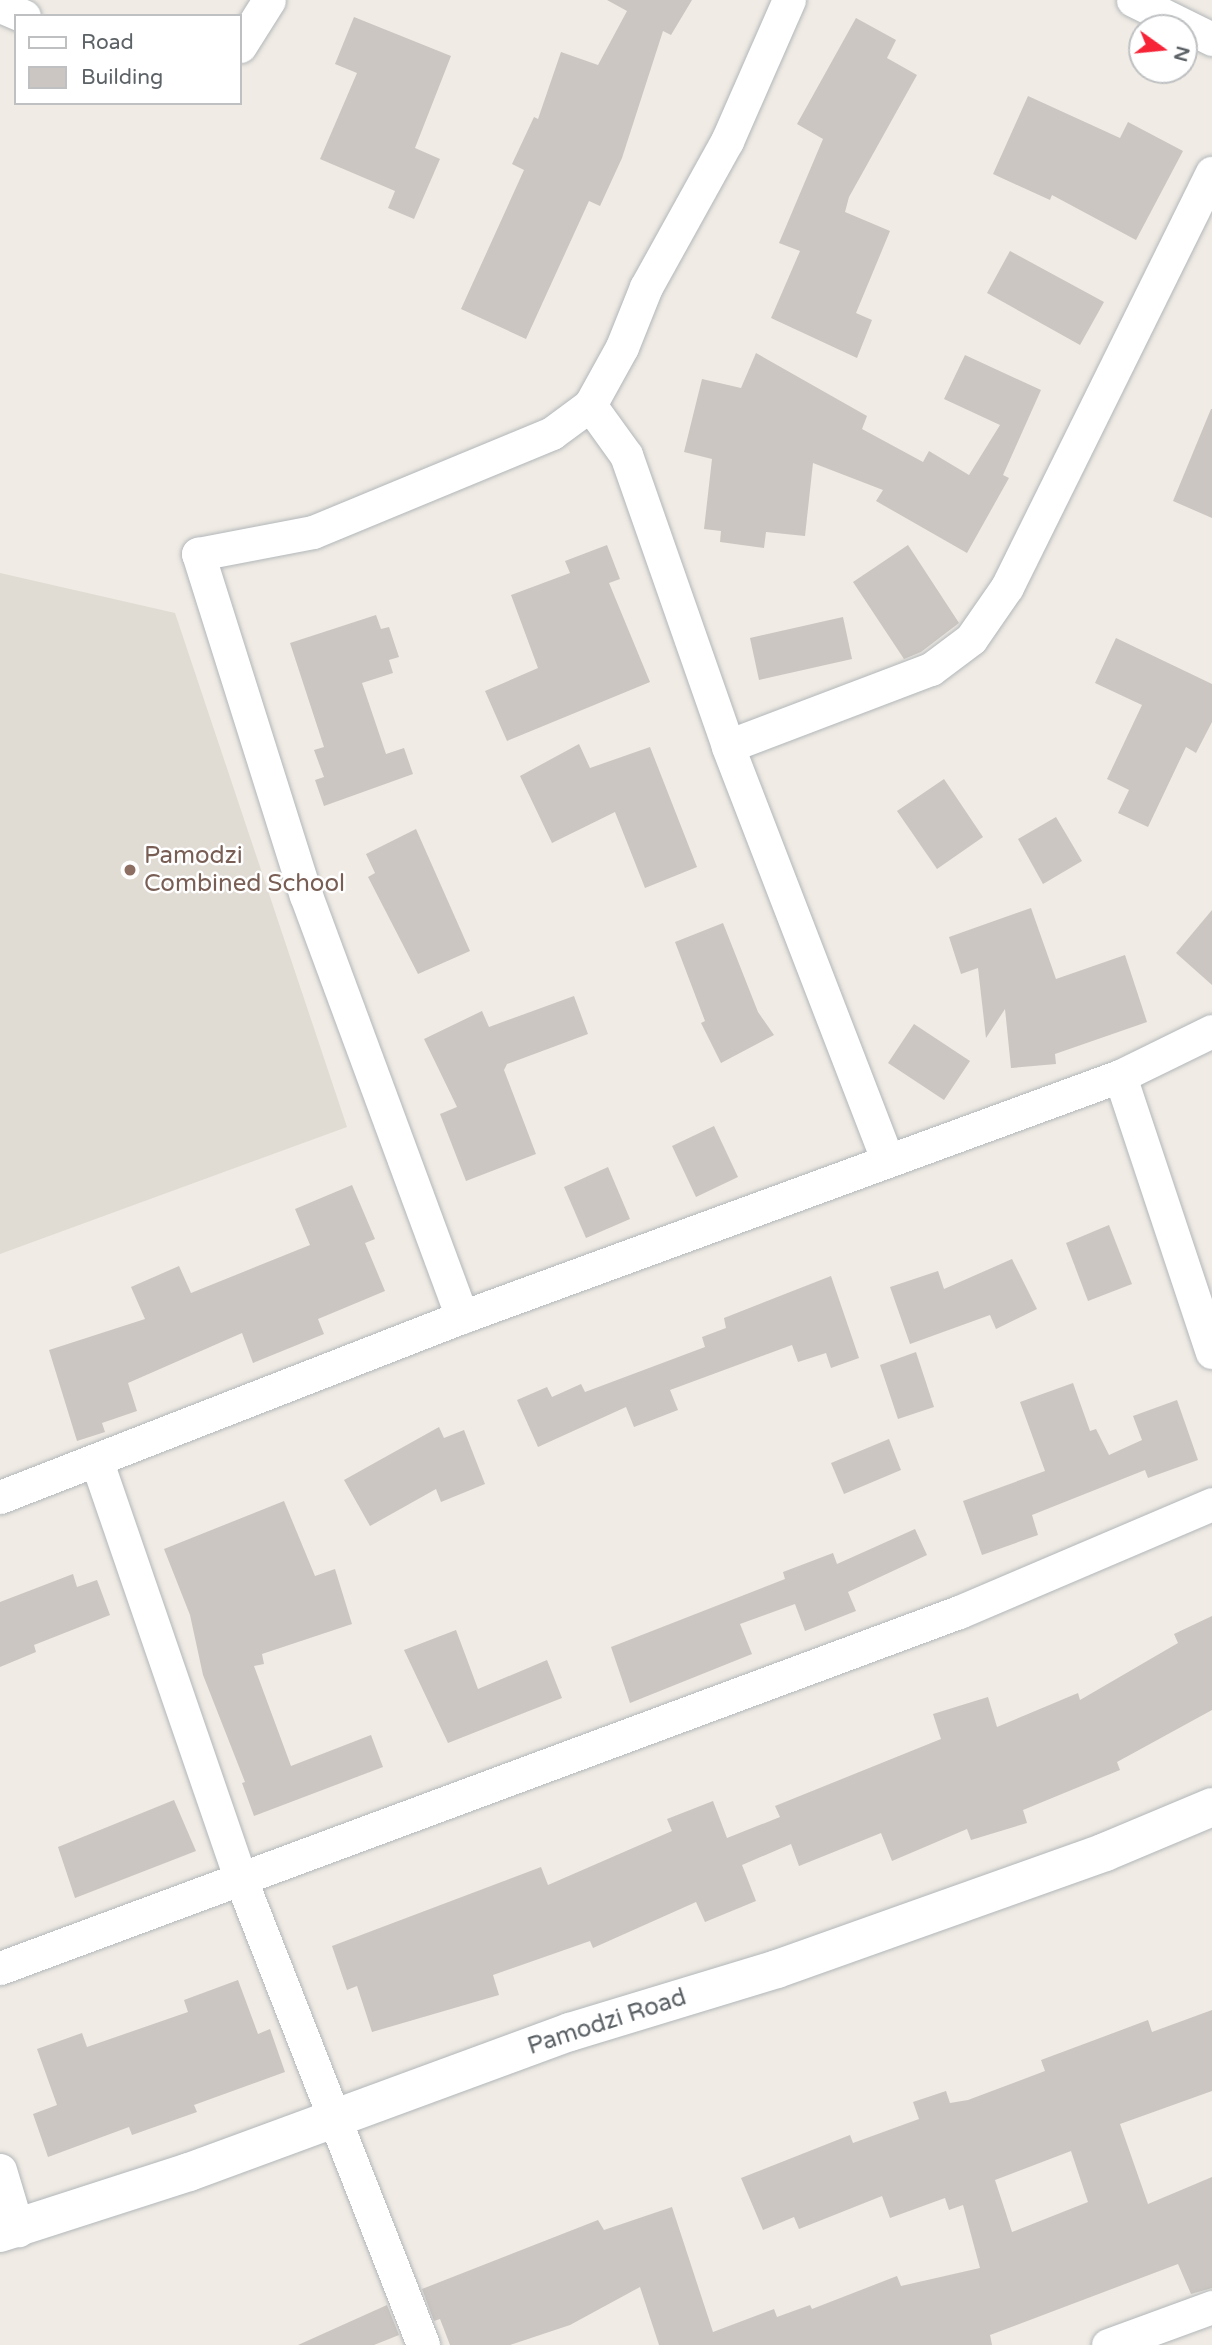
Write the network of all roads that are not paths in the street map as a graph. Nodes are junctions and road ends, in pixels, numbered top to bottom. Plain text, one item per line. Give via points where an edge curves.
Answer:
1 (269, 0) edge
2 (789, 0) edge
3 (1133, 0) edge
4 (0, 6) edge
5 (19, 14) edge
6 (1212, 39) edge
7 (242, 43) edge
8 (1212, 173) edge
9 (590, 405) junction
10 (728, 746) junction
11 (1212, 1031) edge
12 (1120, 1076) junction
13 (887, 1159) junction
14 (462, 1317) junction
15 (1212, 1352) edge
16 (97, 1462) junction
17 (0, 1497) edge
18 (1212, 1504) edge
19 (1212, 1807) edge
20 (241, 1880) junction
21 (0, 1968) edge
22 (334, 2117) junction
23 (0, 2170) edge
24 (9, 2232) edge
25 (1212, 2307) edge
26 (423, 2345) edge
27 (1108, 2345) edge

1 - 7 street
2 - 9 street via 727,141 646,287 622,347
3 - 6 street
4 - 5 street
8 - 10 street via 1007,587 971,639 930,669
9 - 10 street via 626,455
9 - 14 street via 552,433 313,532 198,554 306,896
10 - 13 street
11 - 12 street
12 - 13 street
12 - 15 street
13 - 14 street
14 - 16 street
16 - 17 street
16 - 20 street
18 - 20 street via 958,1612 578,1750
19 - 22 street, Pamodzi Road via 1105,1852 803,1959 570,2032
20 - 21 street
20 - 22 street
22 - 24 street, Pamodzi Road
22 - 26 street
23 - 24 street
25 - 27 street

